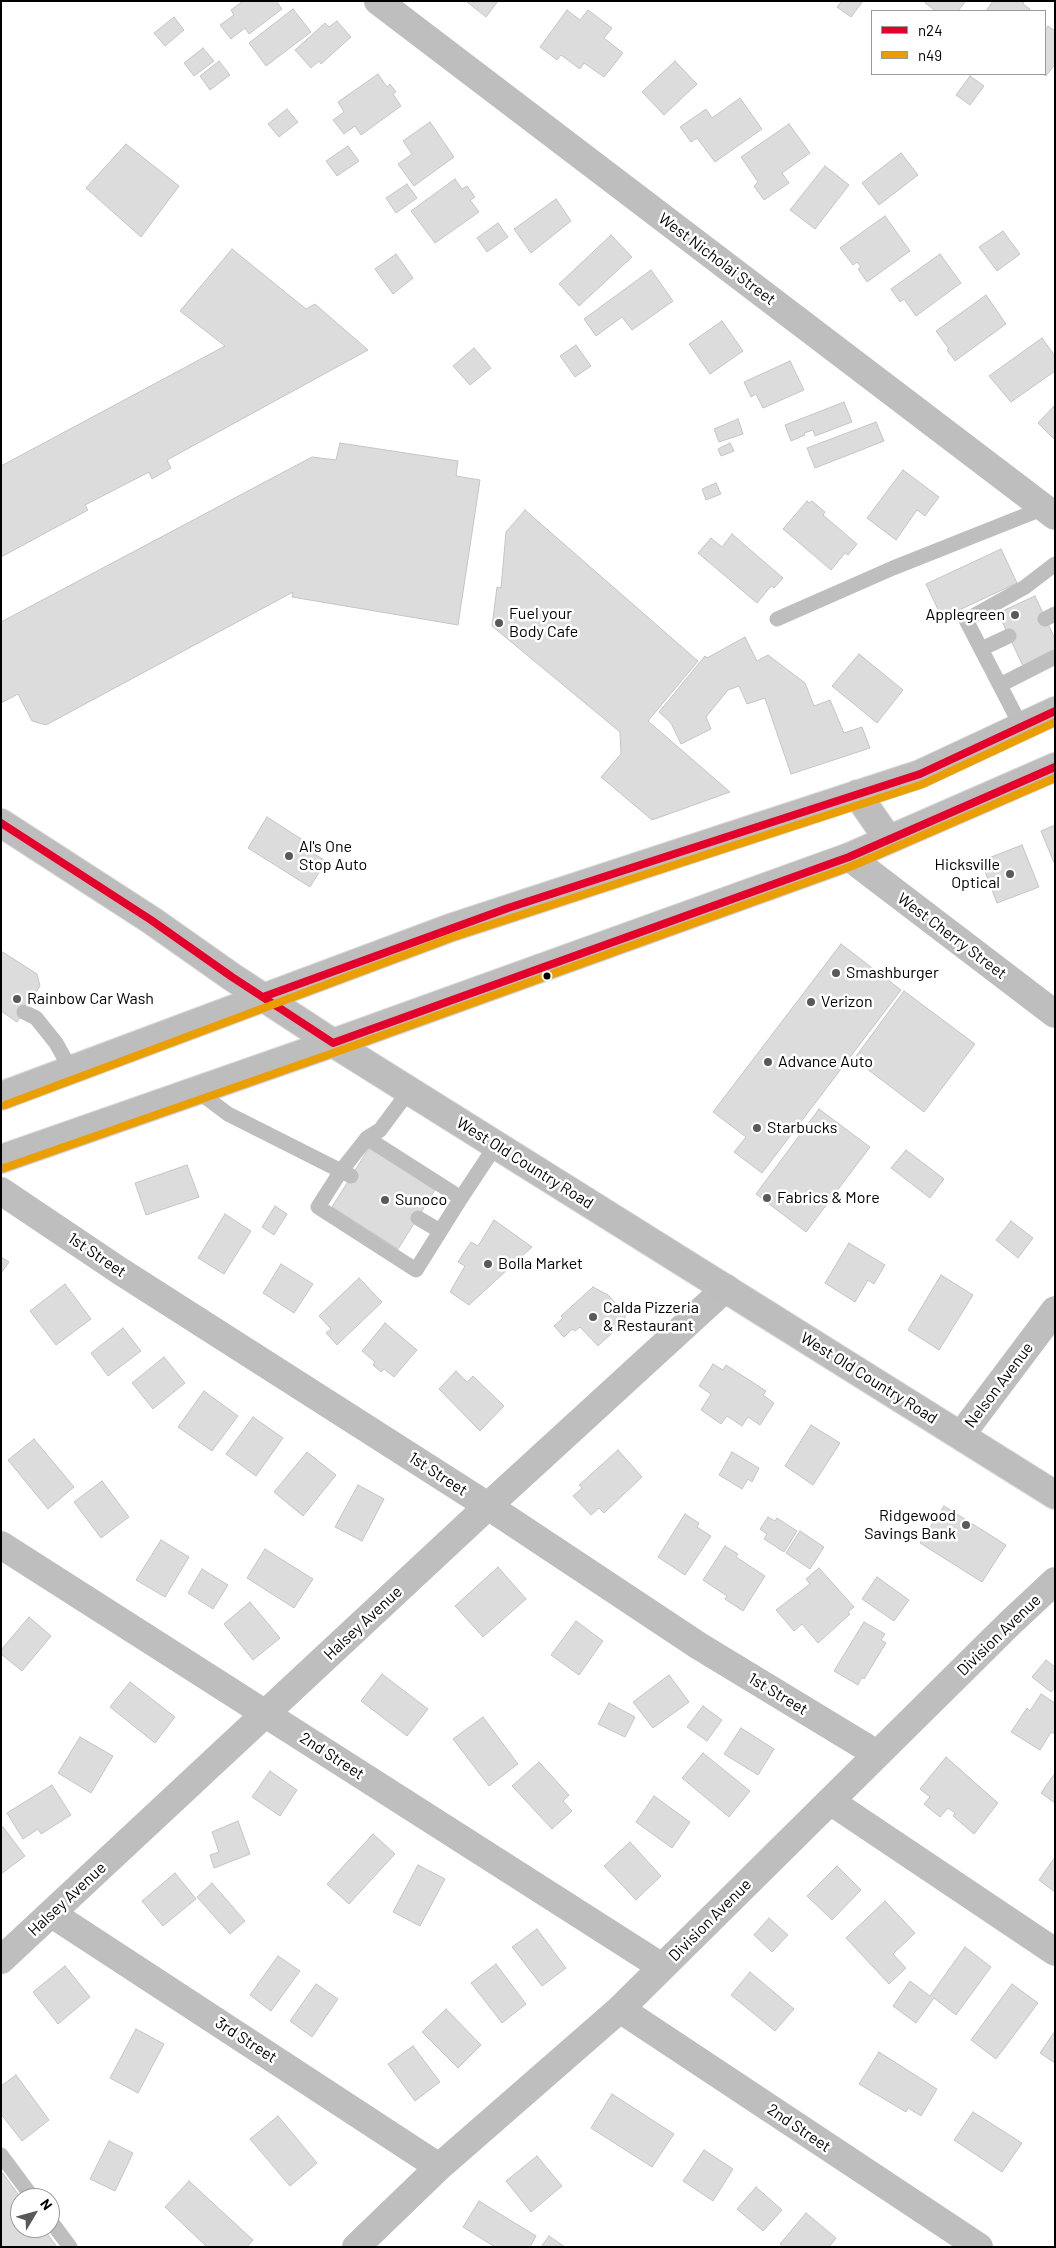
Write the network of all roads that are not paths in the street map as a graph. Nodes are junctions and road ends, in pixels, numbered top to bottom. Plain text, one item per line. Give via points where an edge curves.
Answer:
1 (378, 1) edge
2 (1049, 512) edge
3 (1054, 567) edge
4 (777, 619) dead end
5 (1009, 636) dead end
6 (981, 649) junction
7 (1055, 657) edge
8 (1000, 684) junction
9 (1055, 711) edge
10 (1022, 726) junction
11 (1055, 767) edge
12 (857, 794) junction
13 (1, 823) edge
14 (888, 840) junction
15 (849, 857) junction
16 (263, 997) junction
17 (24, 1012) dead end
18 (1055, 1014) edge
19 (333, 1043) junction
20 (71, 1070) junction
21 (196, 1090) junction
22 (410, 1091) junction
23 (1, 1096) edge
24 (367, 1138) junction
25 (496, 1145) junction
26 (1, 1159) edge
27 (346, 1174) junction
28 (1, 1191) edge
29 (461, 1198) junction
30 (418, 1218) dead end
31 (440, 1231) junction
32 (726, 1288) junction
33 (1055, 1310) edge
34 (961, 1436) junction
35 (1055, 1495) edge
36 (488, 1506) junction
37 (1, 1545) edge
38 (1055, 1581) edge
39 (267, 1714) junction
40 (877, 1754) junction
41 (830, 1801) junction
42 (52, 1914) junction
43 (1055, 1952) edge
44 (1, 1960) edge
45 (662, 1967) junction
46 (620, 2009) junction
47 (1, 2155) edge
48 (439, 2166) junction
49 (26, 2188) edge
50 (60, 2234) edge
51 (364, 2244) edge
52 (70, 2247) edge
53 (979, 2247) edge

1 - 2 street, West Nicholai Street
2 - 4 lane via 893,568
3 - 6 lane via 966,620
5 - 6 lane
6 - 8 lane
7 - 8 lane
8 - 10 lane
9 - 10 main road
10 - 12 main road via 920,774
11 - 14 main road
12 - 14 main road
12 - 16 main road via 508,908
13 - 16 main road, West Old Country Road
14 - 15 main road
15 - 18 street, West Cherry Street
15 - 19 main road
16 - 19 main road, West Old Country Road
16 - 20 main road
17 - 20 lane via 36,1018 56,1043
19 - 21 main road
19 - 22 main road, West Old Country Road
20 - 23 main road
21 - 26 main road
21 - 27 lane via 228,1114
22 - 24 lane via 380,1130
22 - 25 main road, West Old Country Road
24 - 27 lane
24 - 29 lane
25 - 29 lane
25 - 32 main road, West Old Country Road
27 - 31 lane via 318,1207 416,1270
28 - 36 street, 1st Street via 120,1271
29 - 31 lane
30 - 31 lane
32 - 34 main road, West Old Country Road
32 - 36 street, Halsey Avenue
33 - 34 street, Nelson Avenue
34 - 35 main road, West Old Country Road
36 - 39 street, Halsey Avenue
36 - 40 street, 1st Street via 700,1646
37 - 39 street, 2nd Street
38 - 40 street, Division Avenue
39 - 42 street, Halsey Avenue
39 - 45 street, 2nd Street
40 - 41 street, Division Avenue
41 - 43 street
41 - 45 street, Division Avenue
42 - 44 street, Halsey Avenue
42 - 48 street, 3rd Street
45 - 46 street, Division Avenue
46 - 48 street, Division Avenue
46 - 53 street, 2nd Street
47 - 49 lane
48 - 51 street, Division Avenue
50 - 52 lane

